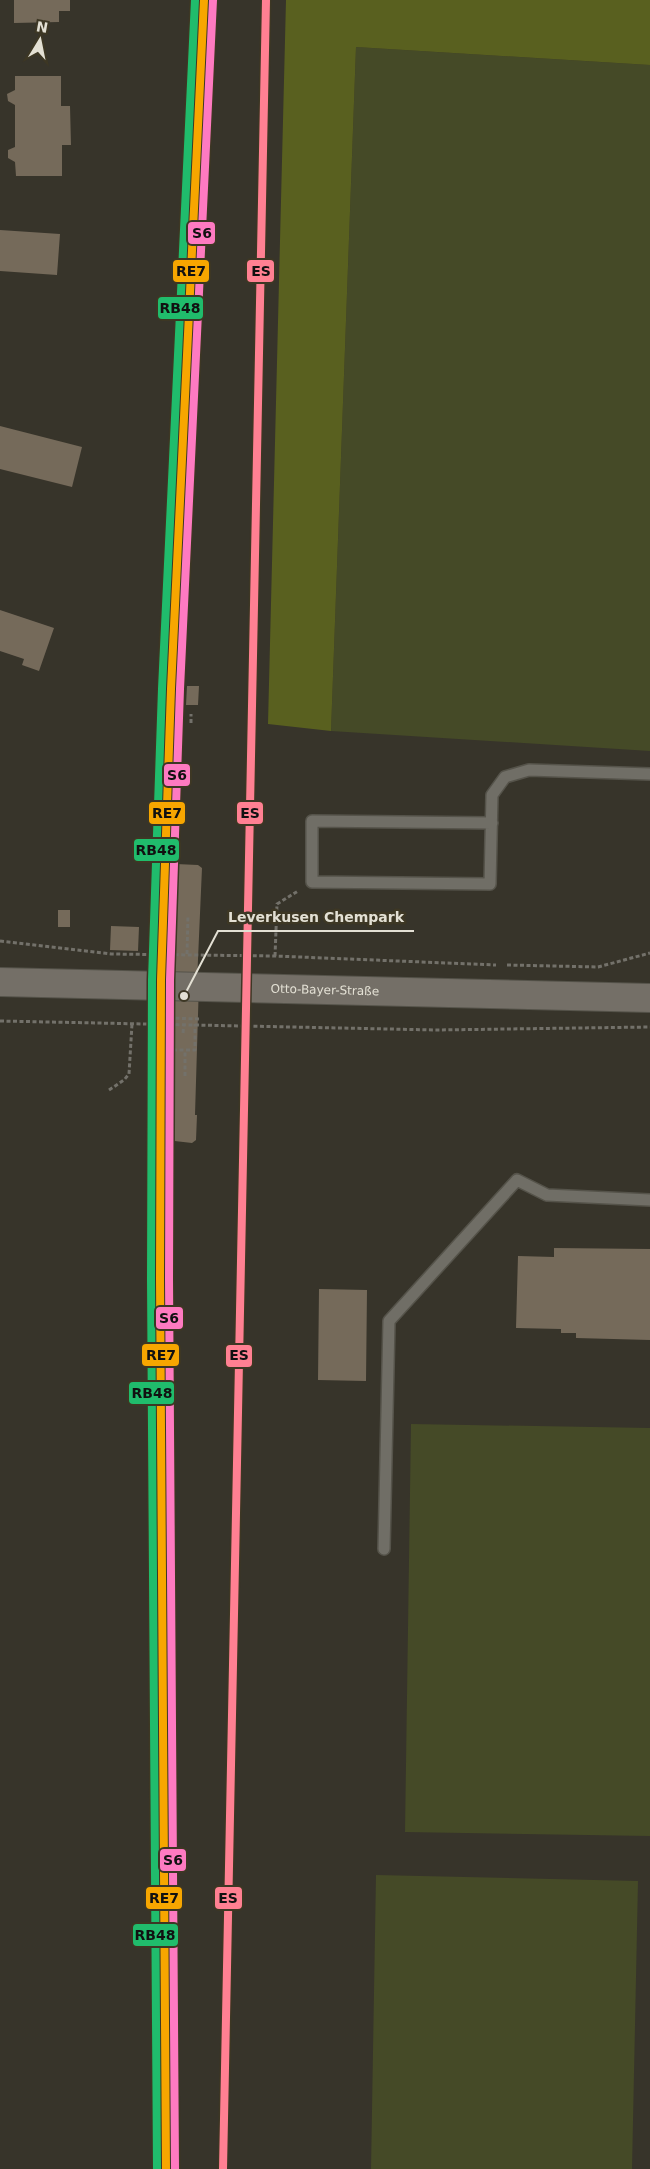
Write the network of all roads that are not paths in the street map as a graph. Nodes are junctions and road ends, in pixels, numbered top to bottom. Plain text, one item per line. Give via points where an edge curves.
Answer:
1 (650, 774) edge
2 (492, 822) junction
3 (0, 982) edge
4 (650, 998) edge
5 (650, 1200) edge
6 (384, 1549) dead end

1 - 2 lane via 529,770 505,778 492,795
2 - 2 lane via 490,884 312,882 312,820
3 - 4 street, Otto-Bayer-Straße
5 - 6 lane via 547,1195 517,1180 389,1321

